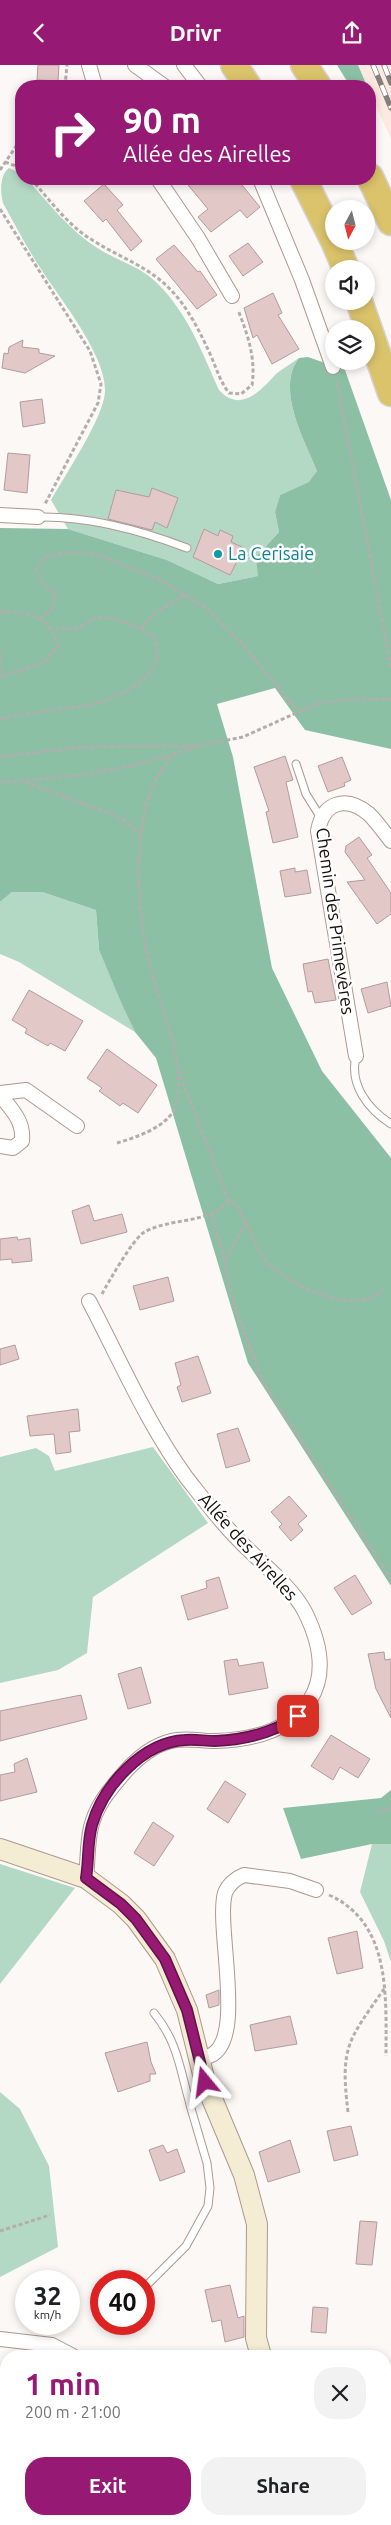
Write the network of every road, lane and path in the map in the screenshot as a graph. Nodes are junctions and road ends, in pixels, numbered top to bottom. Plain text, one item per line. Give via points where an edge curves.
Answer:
1 (67, 65) edge
2 (89, 65) edge
3 (135, 65) edge
4 (184, 65) edge
5 (234, 65) edge
6 (304, 65) edge
7 (65, 80) edge
8 (94, 80) edge
9 (156, 80) edge
10 (195, 80) edge
11 (244, 80) edge
12 (314, 80) edge
13 (15, 148) edge
14 (5, 162) junction
15 (15, 166) edge
16 (0, 170) edge
17 (36, 185) edge
18 (162, 185) edge
19 (262, 185) edge
20 (306, 185) edge
21 (374, 185) edge
22 (0, 209) edge
23 (391, 222) edge
24 (325, 223) edge
25 (232, 296) joint
26 (362, 310) edge
27 (325, 345) edge
28 (334, 370) edge
29 (391, 393) edge
30 (0, 515) edge
31 (38, 517) junction
32 (187, 548) dead end
33 (185, 595) junction
34 (0, 612) edge
35 (41, 619) junction
36 (141, 629) junction
37 (53, 630) junction
38 (0, 654) edge
39 (391, 667) edge
40 (0, 676) edge
41 (391, 699) edge
42 (299, 711) junction
43 (0, 718) edge
44 (196, 746) junction
45 (172, 755) junction
46 (0, 757) edge
47 (296, 764) dead end
48 (22, 781) junction
49 (0, 782) edge
50 (320, 818) junction
51 (142, 835) junction
52 (391, 841) edge
53 (356, 1056) joint
54 (178, 1070) junction
55 (0, 1094) edge
56 (391, 1124) edge
57 (77, 1125) dead end
58 (117, 1143) dead end
59 (0, 1147) edge
60 (229, 1201) junction
61 (211, 1213) junction
62 (246, 1223) junction
63 (225, 1261) junction
64 (383, 1290) dead end
65 (91, 1306) joint
66 (391, 1579) edge
67 (391, 1808) edge
68 (377, 1812) dead end
69 (0, 1849) edge
70 (86, 1878) junction
71 (316, 1890) joint
72 (385, 1987) junction
73 (154, 2013) dead end
74 (197, 2051) junction
75 (386, 2055) dead end
76 (205, 2082) junction
77 (190, 2105) junction
78 (348, 2112) dead end
79 (50, 2215) dead end
80 (0, 2231) edge
81 (155, 2277) edge
82 (0, 2339) edge
83 (61, 2350) edge
84 (259, 2350) edge

1 - 7 path
2 - 8 street
3 - 9 street
4 - 10 street
5 - 11 highway
6 - 12 highway
13 - 14 path
14 - 15 path
14 - 16 path
17 - 25 path via 88,238 152,272 171,290 203,339 220,381 229,393 241,394 252,385 253,355
18 - 25 street
19 - 27 street
20 - 24 highway
21 - 23 highway
22 - 31 path via 90,351 101,384 98,403
26 - 29 highway
28 - 39 path
30 - 31 street
31 - 32 lane via 99,523 151,535
33 - 35 path via 162,581 97,554 69,552 45,557 36,570 42,582 56,596 51,610
33 - 36 path via 155,613
33 - 42 path via 204,607 242,644
34 - 35 path via 27,614
35 - 37 path
36 - 37 path via 111,618 92,619 84,626 72,629
36 - 43 path via 153,636 159,646 156,661 148,677 126,692 89,705
37 - 40 path via 58,647 43,663
38 - 40 path
41 - 42 path via 347,699 316,704
42 - 44 path via 243,737
44 - 45 path
44 - 46 path via 80,747
45 - 48 path via 70,778
45 - 51 path via 152,787 142,821
47 - 50 lane via 306,794
48 - 49 path
48 - 51 path via 121,818
50 - 52 street, Chemin des Primevères via 326,809 334,805 357,806 370,815
50 - 53 street, Chemin des Primevères via 318,831
51 - 54 path via 142,929
53 - 56 lane via 354,1075 359,1089 368,1105
54 - 58 path via 177,1103 167,1119 140,1137
54 - 60 path
55 - 57 street via 26,1090
55 - 59 street via 23,1130 22,1141 13,1148
60 - 61 path
60 - 62 path via 236,1205
61 - 63 path
61 - 65 path via 141,1235
62 - 63 path
62 - 64 path via 264,1259 316,1293 362,1301
63 - 66 path via 236,1309 262,1380
65 - 70 street, Allée des Airelles via 145,1411 186,1476 231,1532 293,1595 304,1611 318,1650 320,1670 318,1686 309,1701 298,1716 284,1726 237,1739 171,1741 156,1746 141,1757 100,1803 92,1826
67 - 68 path
69 - 70 street
70 - 74 street via 136,1919 165,1959 187,2010
71 - 72 path via 355,1909 375,1933 381,1951
71 - 74 street via 290,1881 244,1875 228,1887 223,1912 228,2027 220,2050 214,2055 206,2057
72 - 75 path
72 - 78 path via 350,2040 344,2073
73 - 77 lane via 175,2044
74 - 76 street
76 - 77 lane via 194,2094
76 - 84 street via 244,2175 258,2224 256,2338
77 - 81 lane via 207,2163 208,2206 186,2245
79 - 80 path
82 - 83 street via 52,2345

